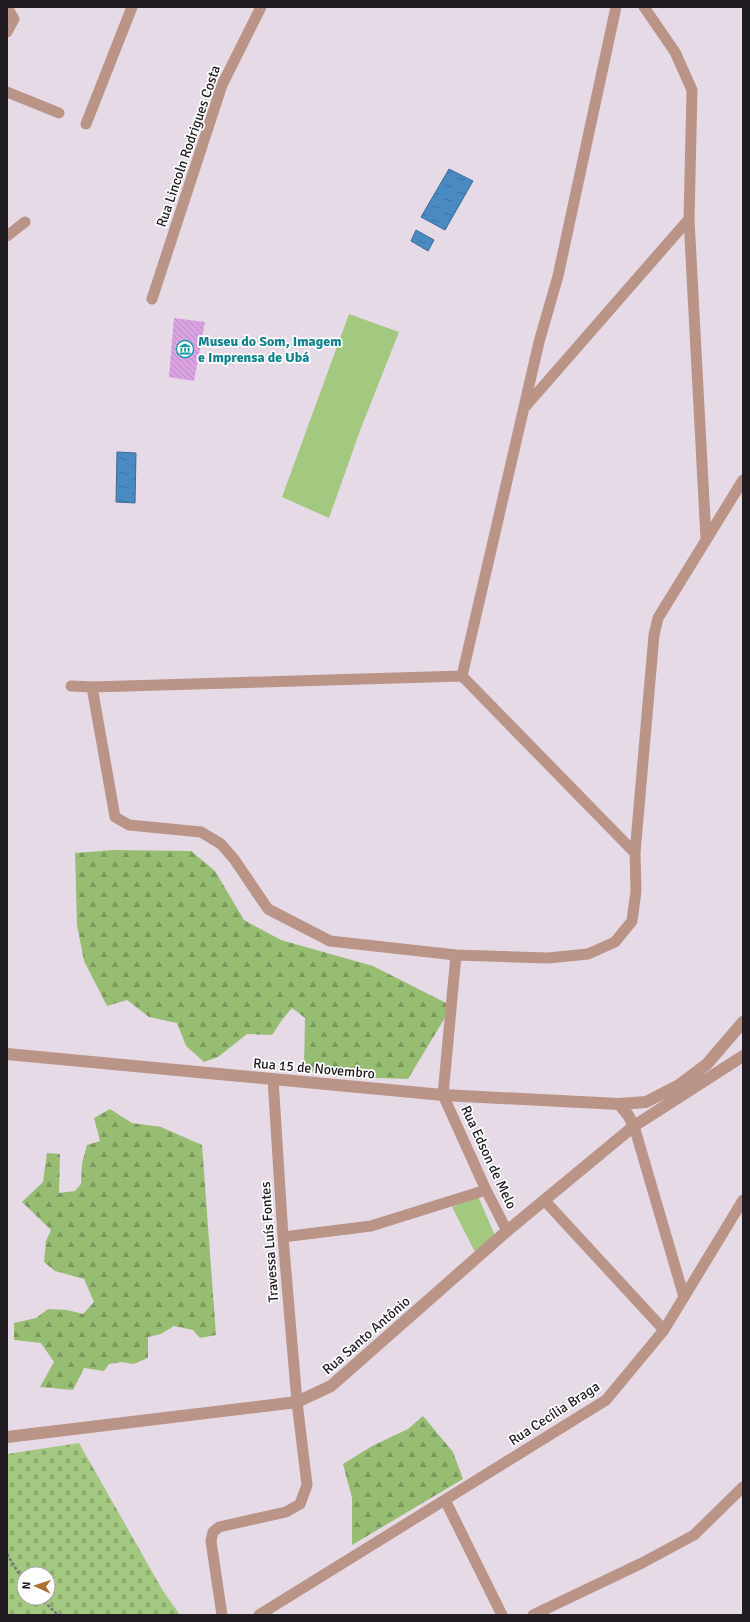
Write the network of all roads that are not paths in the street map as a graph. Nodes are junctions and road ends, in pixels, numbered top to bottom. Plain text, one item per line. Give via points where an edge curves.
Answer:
1 (8, 7) edge
2 (123, 7) edge
3 (132, 7) edge
4 (261, 7) edge
5 (616, 7) edge
6 (644, 7) edge
7 (125, 22) junction
8 (7, 32) edge
9 (7, 92) edge
10 (58, 113) dead end
11 (86, 124) dead end
12 (689, 219) junction
13 (25, 222) dead end
14 (7, 236) edge
15 (152, 299) dead end
16 (524, 409) junction
17 (743, 480) edge
18 (706, 539) junction
19 (462, 676) junction
20 (71, 686) dead end
21 (92, 687) junction
22 (635, 853) junction
23 (456, 955) junction
24 (743, 1022) edge
25 (7, 1054) edge
26 (743, 1056) edge
27 (273, 1079) junction
28 (443, 1095) junction
29 (619, 1104) junction
30 (634, 1126) junction
31 (486, 1190) junction
32 (743, 1200) edge
33 (545, 1201) junction
34 (508, 1231) junction
35 (283, 1237) junction
36 (684, 1297) junction
37 (664, 1330) junction
38 (297, 1402) junction
39 (7, 1437) edge
40 (743, 1487) edge
41 (445, 1500) junction
42 (222, 1615) edge
43 (259, 1615) edge
44 (502, 1615) edge
45 (533, 1615) edge

1 - 8 street via 14,18
2 - 7 street
3 - 7 street
4 - 15 street, Rua Lincoln Rodrigues Costa via 222,85
5 - 16 street via 558,276 539,342
6 - 12 street via 675,52 692,90
7 - 11 street
9 - 10 street
12 - 16 street
12 - 18 street
13 - 14 street
16 - 19 street
17 - 18 street
18 - 22 street via 658,618 654,635
19 - 21 street
19 - 22 street
20 - 21 street
21 - 23 street via 115,817 129,825 201,832 221,844 268,909 330,941
22 - 23 street via 636,890 632,920 615,942 588,954 548,958
23 - 28 street
24 - 29 street, Rua 15 de Novembro via 707,1064 680,1085 646,1102
25 - 27 street, Rua 15 de Novembro
26 - 30 street, Rua Santo Antônio
27 - 28 street, Rua 15 de Novembro
27 - 35 street, Travessa Luís Fontes
28 - 29 street, Rua 15 de Novembro
28 - 31 street, Rua Edson de Melo
29 - 30 street
30 - 33 street, Rua Santo Antônio
30 - 36 street
31 - 34 street, Rua Edson de Melo
31 - 35 street via 371,1226
32 - 36 street, Rua Cecília Braga
33 - 34 street, Rua Santo Antônio
33 - 37 street
34 - 38 street, Rua Santo Antônio via 331,1386
35 - 38 street, Travessa Luís Fontes
36 - 37 street, Rua Cecília Braga
37 - 41 street, Rua Cecília Braga via 606,1400
38 - 39 street, Rua Santo Antônio
38 - 42 street, Travessa Luís Fontes via 307,1485 300,1504 286,1512 219,1527 213,1532 211,1541
40 - 45 street via 694,1535
41 - 43 street, Rua Cecília Braga
41 - 44 street

